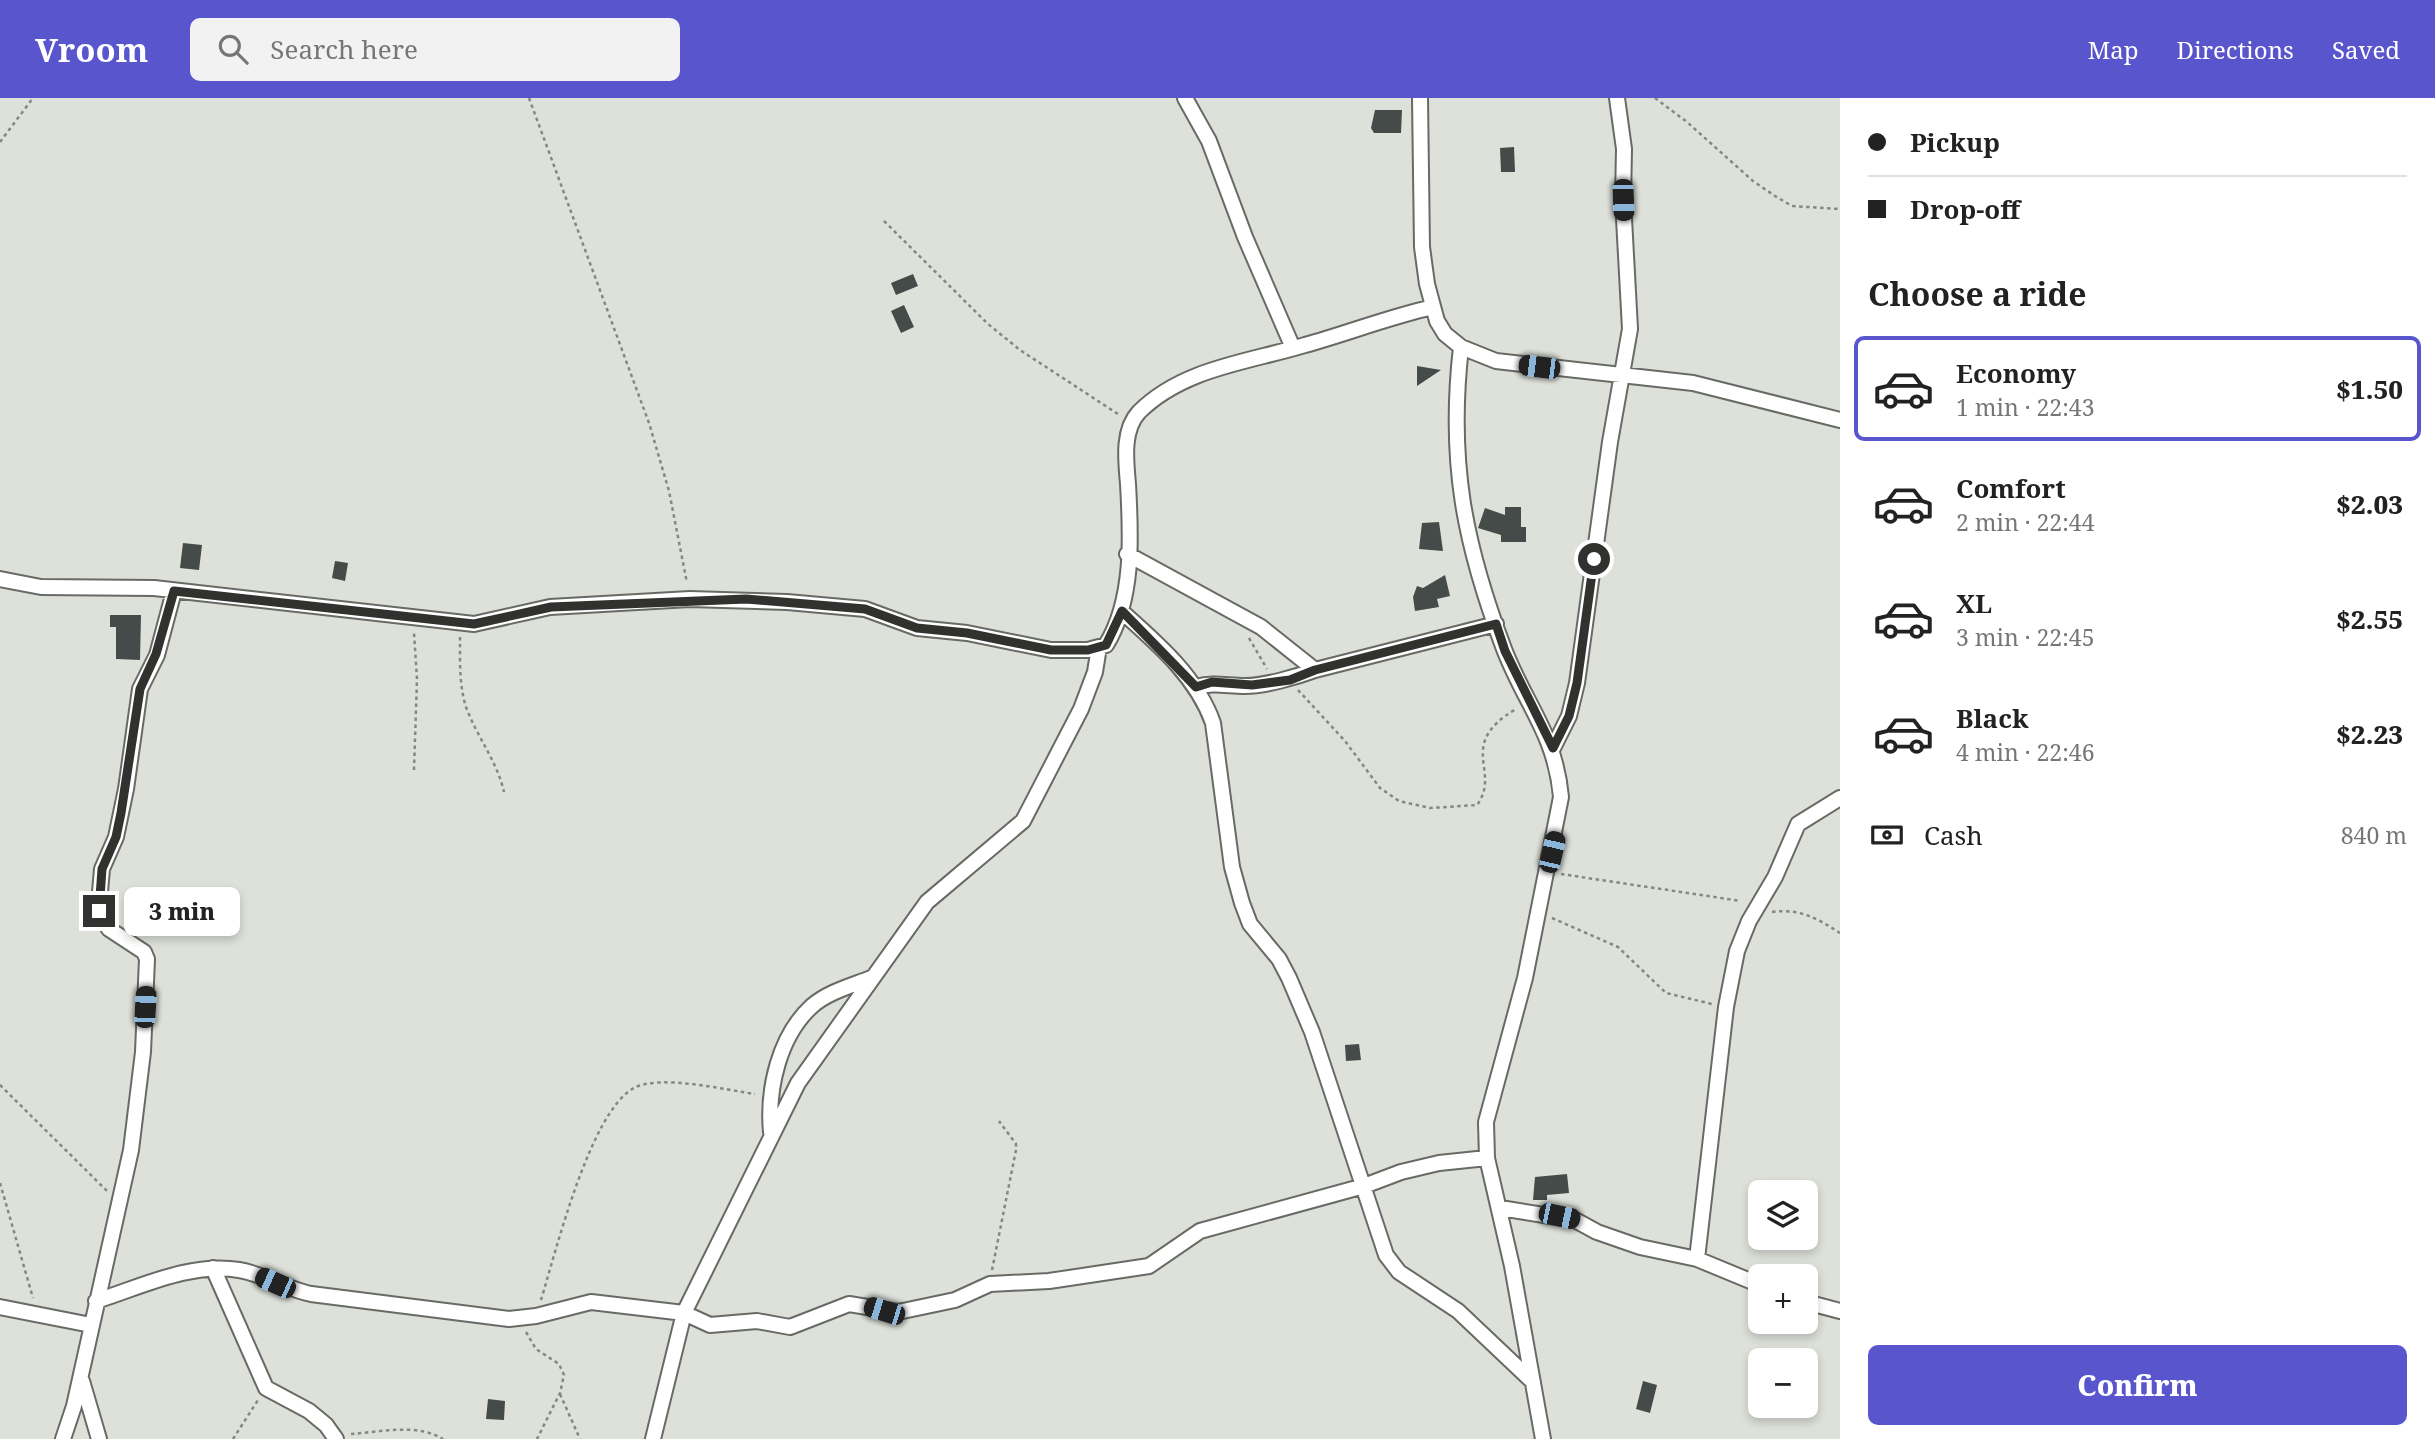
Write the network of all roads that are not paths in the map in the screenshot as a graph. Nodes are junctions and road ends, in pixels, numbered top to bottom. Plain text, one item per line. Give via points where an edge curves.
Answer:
1 (1185, 98) edge
2 (1420, 98) edge
3 (1617, 98) edge
4 (1433, 307) junction
5 (1461, 347) junction
6 (1293, 348) junction
7 (1622, 373) junction
8 (1840, 420) edge
9 (1127, 554) junction
10 (0, 579) edge
11 (174, 591) junction
12 (1122, 611) junction
13 (1496, 624) junction
14 (1099, 647) junction
15 (1315, 670) junction
16 (1196, 687) junction
17 (1553, 748) junction
18 (1840, 799) edge
19 (871, 978) junction
20 (771, 1133) junction
21 (1487, 1158) junction
22 (1364, 1186) junction
23 (1500, 1208) junction
24 (1697, 1259) junction
25 (213, 1268) junction
26 (1748, 1280) edge
27 (96, 1301) junction
28 (1818, 1305) edge
29 (0, 1307) edge
30 (1840, 1311) edge
31 (684, 1313) junction
32 (92, 1325) junction
33 (80, 1376) junction
34 (1534, 1382) junction
35 (335, 1437) edge
36 (63, 1439) edge
37 (99, 1439) edge
38 (653, 1439) edge
39 (1543, 1439) edge

1 - 6 street via 1209,141
2 - 4 street via 1422,247
3 - 7 street via 1624,149 1625,264 1630,295
4 - 5 street via 1445,334
4 - 6 street
5 - 7 street via 1496,361
5 - 13 street via 1456,455 1466,531
6 - 9 street via 1214,368 1161,395 1138,414 1128,434 1126,456
7 - 8 street via 1741,392
7 - 17 street via 1577,683 1569,716
9 - 12 street
9 - 15 street via 1261,627
10 - 11 street via 41,587
11 - 14 street via 474,624 551,607 759,600 865,609 917,628 1051,650
11 - 27 street via 156,654 140,689 116,837 102,869 102,918 109,929 144,952 148,964 137,1103
12 - 14 street via 1115,631 1106,645
12 - 16 street
13 - 15 street
13 - 17 street
14 - 19 street via 1081,709 1023,821 927,902
15 - 16 street via 1290,680 1245,686 1212,682
16 - 22 street via 1213,723 1232,867 1242,903 1250,924 1289,978
17 - 21 street via 1561,797 1539,913 1486,1122
18 - 24 street via 1798,824 1737,951 1726,1007
19 - 20 street via 798,1083
19 - 20 street via 833,992 812,1006 792,1032 775,1072
20 - 31 street
21 - 22 street via 1426,1166
21 - 23 street
22 - 31 street via 1200,1231 1149,1266 1049,1281 990,1284 955,1300 898,1312 863,1304 838,1305 790,1327 757,1321 710,1325
22 - 34 street via 1390,1264 1458,1311
23 - 24 street via 1575,1220 1597,1233 1640,1247
23 - 34 street
24 - 26 street
25 - 27 street via 174,1275
25 - 31 street via 253,1273 311,1294 520,1319 592,1302
25 - 35 street via 266,1388 309,1411
27 - 32 street
28 - 30 street
29 - 32 street
31 - 38 street
32 - 33 street
33 - 36 street
33 - 37 street
34 - 39 street

